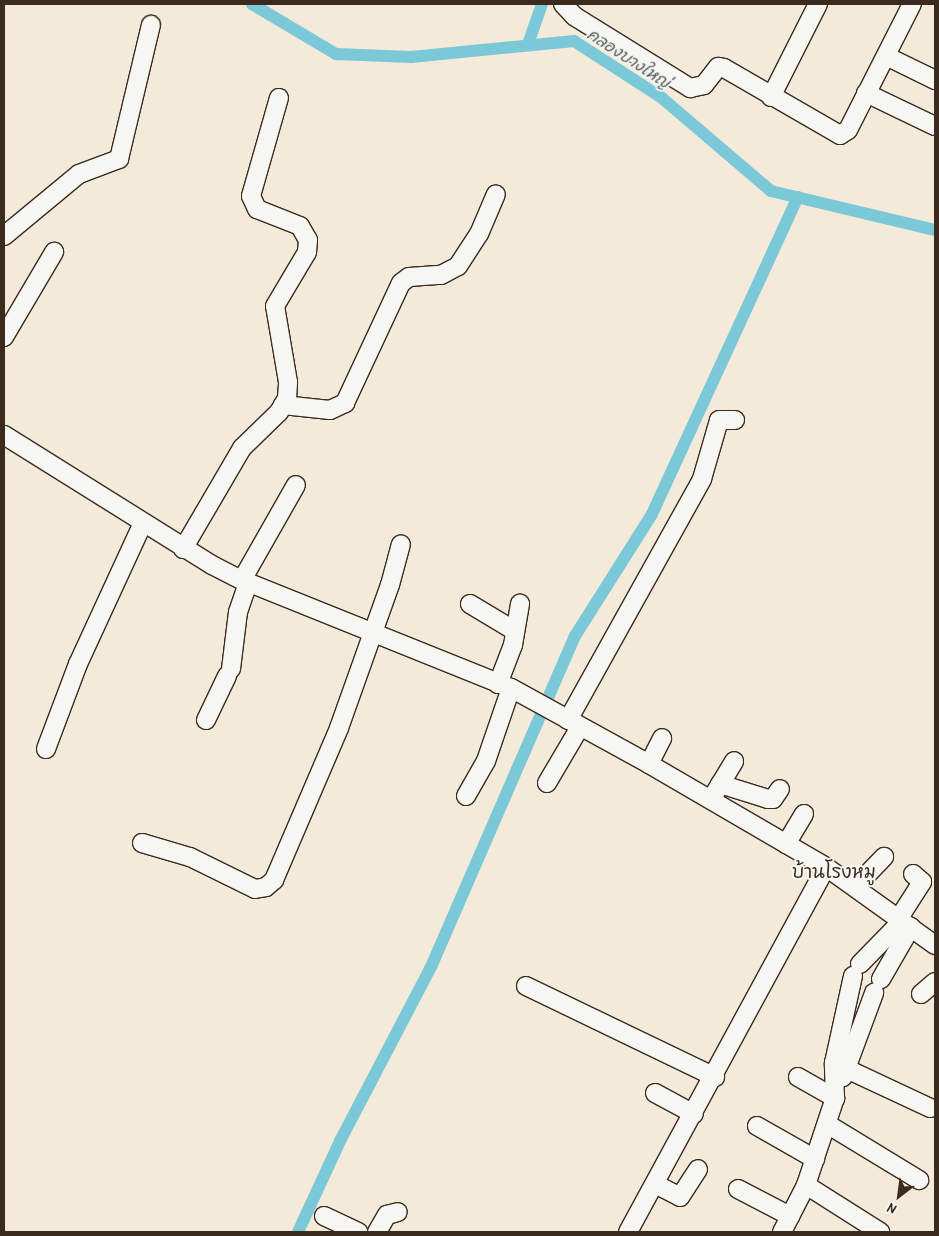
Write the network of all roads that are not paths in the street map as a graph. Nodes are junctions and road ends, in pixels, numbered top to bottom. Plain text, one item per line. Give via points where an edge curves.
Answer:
1 (563, 4) edge
2 (818, 4) edge
3 (912, 4) edge
4 (151, 25) dead end
5 (886, 56) junction
6 (935, 80) edge
7 (866, 93) junction
8 (771, 97) junction
9 (279, 98) dead end
10 (935, 126) edge
11 (496, 194) dead end
12 (4, 236) edge
13 (54, 252) dead end
14 (4, 337) edge
15 (283, 405) junction
16 (735, 420) dead end
17 (4, 435) edge
18 (296, 485) dead end
19 (143, 523) junction
20 (401, 544) dead end
21 (183, 549) junction
22 (245, 581) junction
23 (470, 604) dead end
24 (520, 604) dead end
25 (515, 631) junction
26 (372, 632) junction
27 (509, 688) junction
28 (206, 720) dead end
29 (574, 723) junction
30 (662, 738) dead end
31 (46, 749) dead end
32 (734, 761) dead end
33 (649, 764) junction
34 (547, 782) dead end
35 (720, 784) junction
36 (780, 789) dead end
37 (466, 796) dead end
38 (712, 800) junction
39 (804, 814) dead end
40 (142, 843) dead end
41 (786, 844) junction
42 (884, 857) dead end
43 (826, 867) junction
44 (913, 874) dead end
45 (855, 887) junction
46 (904, 922) junction
47 (935, 945) edge
48 (935, 982) edge
49 (526, 986) dead end
50 (921, 994) dead end
51 (841, 1065) junction
52 (715, 1077) junction
53 (798, 1077) dead end
54 (655, 1092) dead end
55 (835, 1094) junction
56 (930, 1108) dead end
57 (694, 1114) junction
58 (827, 1124) junction
59 (758, 1126) dead end
60 (815, 1159) junction
61 (698, 1169) dead end
62 (918, 1180) dead end
63 (655, 1184) junction
64 (806, 1185) junction
65 (738, 1189) dead end
66 (398, 1212) dead end
67 (324, 1216) dead end
68 (790, 1216) junction
69 (359, 1232) edge
70 (377, 1232) edge
71 (628, 1232) edge
72 (782, 1232) edge
73 (880, 1232) edge

1 - 8 street via 574,16 690,88 704,85 718,67
2 - 8 street
3 - 5 street
4 - 12 street via 119,158 79,174
5 - 6 street
5 - 7 street
7 - 8 street via 848,130 840,135
7 - 10 street
9 - 15 street via 251,196 257,209 300,226 308,240 307,252 275,306 288,382
11 - 15 street via 479,234 458,266 441,275 409,277 400,284 345,403 330,410
13 - 14 street
15 - 21 street via 246,442
16 - 29 street via 719,420 702,479
17 - 19 street
18 - 22 street
19 - 21 street
19 - 31 street via 78,664
20 - 26 street
21 - 22 street
22 - 26 street
22 - 28 street via 229,673
23 - 25 street
24 - 25 street
25 - 27 street
26 - 27 street
26 - 40 street via 332,745 274,880 266,887 255,889 190,857
27 - 29 street
27 - 37 street via 486,760
29 - 33 street
29 - 34 street
30 - 33 street
32 - 35 street
33 - 38 street
35 - 36 street via 768,799
35 - 38 street
38 - 41 street
39 - 41 street
41 - 43 street
42 - 45 street
43 - 45 street
43 - 52 street
44 - 46 street via 922,882
45 - 46 street
46 - 47 street
46 - 51 street
46 - 51 street via 856,970
48 - 50 street
49 - 52 street
51 - 55 street
51 - 56 street
52 - 57 street
53 - 55 street
54 - 57 street
55 - 58 street
57 - 63 street
58 - 60 street
58 - 62 street
59 - 60 street
60 - 64 street
61 - 63 street via 680,1197
63 - 71 street
64 - 68 street
64 - 73 street
65 - 68 street
66 - 70 street via 387,1215
67 - 69 street
68 - 72 street

